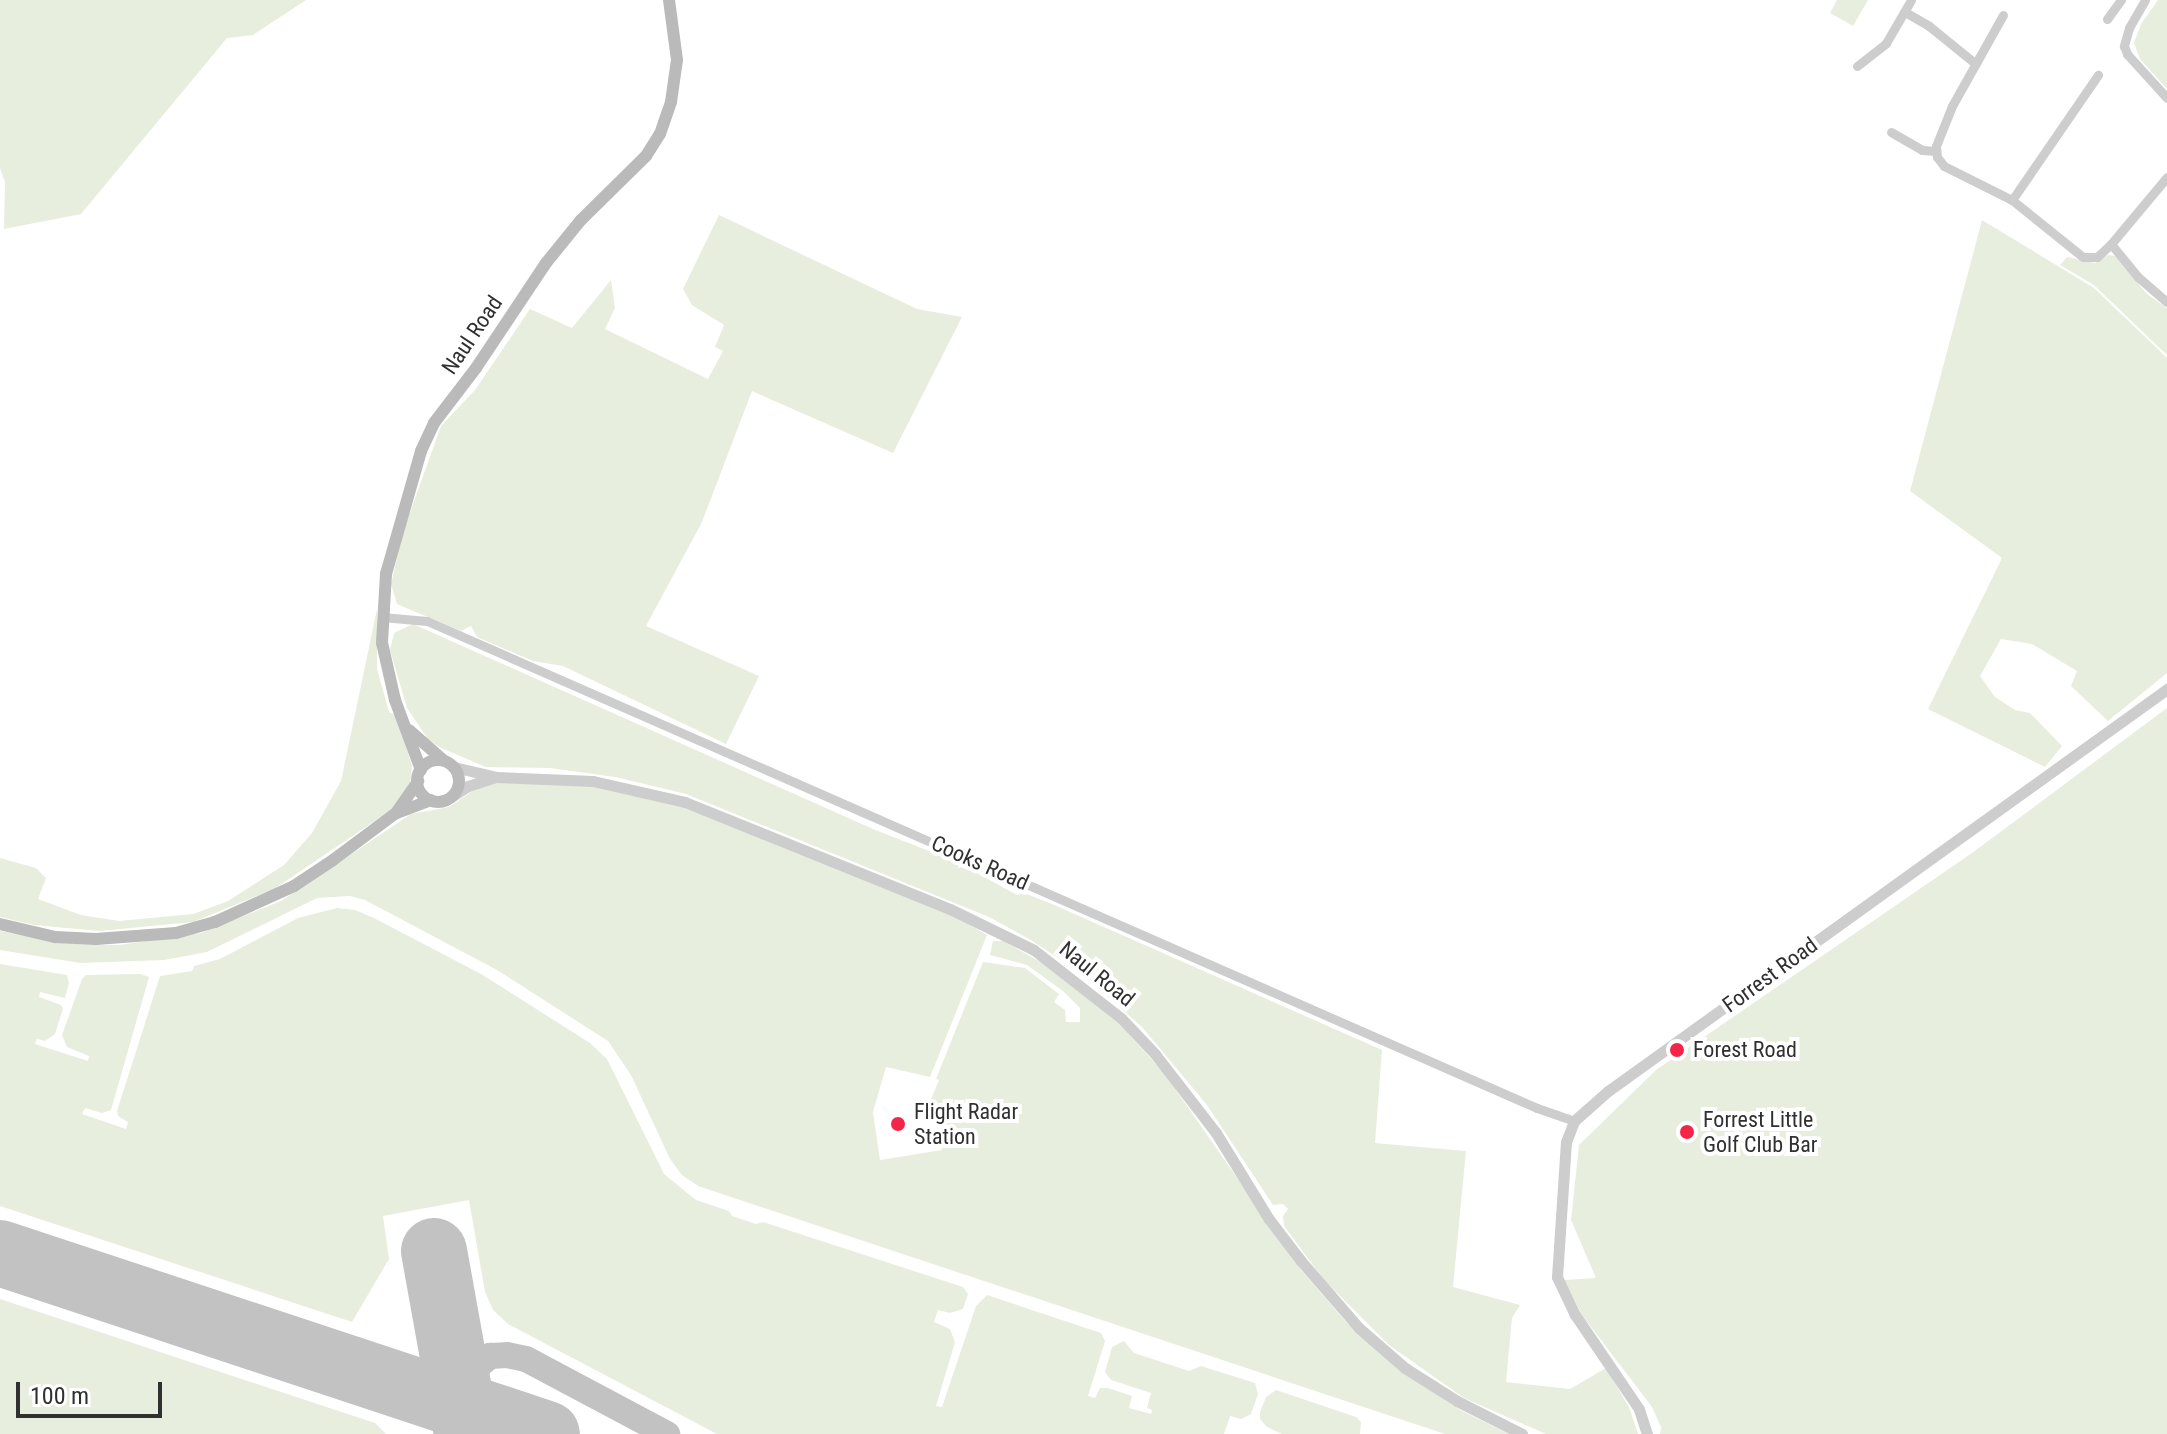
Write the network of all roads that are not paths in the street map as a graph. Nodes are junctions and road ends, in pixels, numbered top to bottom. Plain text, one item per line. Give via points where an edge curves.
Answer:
1 (669, 0) edge
2 (1911, 0) edge
3 (2121, 0) edge
4 (2145, 0) edge
5 (1905, 12) junction
6 (2003, 15) dead end
7 (2107, 19) dead end
8 (1976, 64) junction
9 (1857, 66) dead end
10 (2098, 75) dead end
11 (2167, 98) edge
12 (1891, 132) dead end
13 (1935, 151) junction
14 (2167, 177) edge
15 (2012, 200) junction
16 (2111, 244) junction
17 (2167, 302) edge
18 (382, 617) junction
19 (2167, 689) edge
20 (407, 728) junction
21 (448, 764) junction
22 (419, 775) junction
23 (496, 777) junction
24 (451, 797) junction
25 (431, 800) junction
26 (396, 813) junction
27 (0, 924) edge
28 (1574, 1121) junction
29 (1522, 1434) edge
30 (1647, 1434) edge

1 - 18 main road, Naul Road via 677,60 660,134 546,263 434,423 392,549
2 - 5 street
3 - 7 street
4 - 11 street via 2124,46
5 - 8 street
5 - 9 street via 1886,43
6 - 8 street
8 - 13 street
10 - 15 street
12 - 13 street via 1922,150
13 - 15 street via 1944,166
14 - 16 street
15 - 16 street via 2083,257 2097,257
16 - 17 street
18 - 20 main road, Naul Road via 387,671
18 - 28 street, Cooks Road via 427,621
19 - 28 street, Forrest Road via 1620,1082
20 - 21 main road, Naul Road
20 - 22 main road, Naul Road
21 - 22 main road via 430,762
21 - 23 street, Naul Road
21 - 24 main road via 459,786
22 - 25 main road via 421,791
22 - 26 main road
23 - 24 street, Naul Road
23 - 29 street, Naul Road via 593,781 685,802 995,929 1034,950 1121,1018 1155,1054 1216,1133 1269,1219 1359,1328 1405,1368
24 - 25 main road
25 - 26 main road
26 - 27 main road via 294,886 215,922 176,933 55,937
28 - 30 street via 1566,1142 1557,1277 1575,1315 1639,1409

